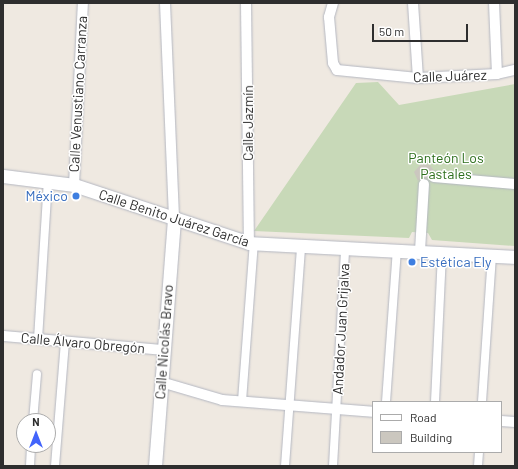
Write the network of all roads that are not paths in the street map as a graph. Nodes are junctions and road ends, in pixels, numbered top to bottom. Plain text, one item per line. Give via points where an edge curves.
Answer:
1 (83, 3) edge
2 (165, 3) edge
3 (246, 3) edge
4 (333, 3) edge
5 (413, 3) edge
6 (494, 3) edge
7 (515, 70) edge
8 (497, 74) junction
9 (418, 78) junction
10 (3, 176) edge
11 (434, 177) dead end
12 (48, 180) junction
13 (424, 184) dead end
14 (515, 184) edge
15 (74, 185) junction
16 (174, 218) junction
17 (251, 243) junction
18 (301, 246) junction
19 (345, 248) junction
20 (397, 250) junction
21 (420, 252) junction
22 (442, 253) junction
23 (492, 256) junction
24 (515, 257) edge
25 (3, 336) edge
26 (38, 339) junction
27 (65, 342) junction
28 (162, 350) junction
29 (37, 374) dead end
30 (161, 382) junction
31 (242, 401) junction
32 (386, 401) edge
33 (435, 401) edge
34 (482, 401) edge
35 (289, 405) junction
36 (336, 409) junction
37 (372, 412) edge
38 (34, 413) edge
39 (502, 421) edge
40 (515, 422) edge
41 (31, 453) edge
42 (479, 453) edge
43 (30, 466) edge
44 (55, 466) edge
45 (155, 466) edge
46 (285, 466) edge
47 (333, 466) edge
48 (478, 466) edge

1 - 15 street, Calle Venustiano Carranza
2 - 16 street
3 - 17 street, Calle Jazmín
4 - 9 street, Calle Juárez via 330,17 334,63 337,70
5 - 9 street
6 - 8 street
7 - 8 street, Calle Juárez
8 - 9 street, Calle Juárez
10 - 12 street, Calle Benito Juárez García
11 - 14 street
12 - 15 street, Calle Benito Juárez García
12 - 26 street
13 - 21 street
15 - 16 street, Calle Benito Juárez García
16 - 17 street, Calle Benito Juárez García
16 - 28 street, Calle Nicolás Bravo
17 - 18 street, Calle Benito Juárez García
17 - 31 street
18 - 19 street, Calle Benito Juárez García
18 - 35 street
19 - 20 street, Calle Benito Juárez García
19 - 36 street, Andador Juan Grijalva
20 - 21 street, Calle Benito Juárez García
20 - 32 street
21 - 22 street, Calle Benito Juárez García
22 - 23 street, Calle Benito Juárez García
22 - 33 street
23 - 24 street, Calle Benito Juárez García
23 - 34 street
25 - 26 street, Calle Álvaro Obregón
26 - 27 street, Calle Álvaro Obregón
27 - 28 street, Calle Álvaro Obregón
27 - 44 street
28 - 30 street, Calle Nicolás Bravo
29 - 38 street
30 - 31 street via 222,400
30 - 45 street, Calle Nicolás Bravo
31 - 35 street
35 - 36 street
35 - 46 street
36 - 37 street
36 - 47 street, Andador Juan Grijalva
39 - 40 street
41 - 43 street
42 - 48 street

